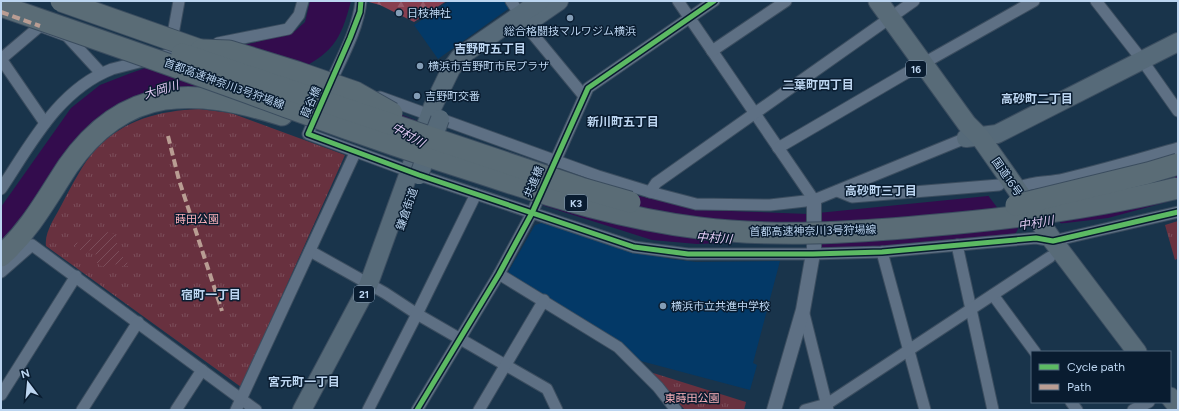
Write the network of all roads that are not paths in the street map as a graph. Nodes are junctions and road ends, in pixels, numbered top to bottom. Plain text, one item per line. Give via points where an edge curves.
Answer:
1 (26, 1) edge
2 (61, 1) edge
3 (82, 1) edge
4 (179, 1) edge
5 (303, 1) edge
6 (361, 1) edge
7 (540, 1) edge
8 (559, 1) edge
9 (678, 1) edge
10 (714, 1) edge
11 (786, 1) edge
12 (864, 1) edge
13 (878, 1) edge
14 (914, 1) edge
15 (1034, 1) edge
16 (1096, 1) edge
17 (1, 6) edge
18 (519, 13) edge
19 (689, 18) junction
20 (885, 21) junction
21 (173, 34) junction
22 (1178, 42) edge
23 (220, 43) junction
24 (712, 52) junction
25 (1, 59) edge
26 (1142, 60) junction
27 (920, 66) junction
28 (101, 73) junction
29 (333, 78) junction
30 (584, 96) junction
31 (1178, 111) edge
32 (754, 113) junction
33 (435, 117) junction
34 (45, 123) junction
35 (973, 138) junction
36 (778, 148) junction
37 (1178, 148) edge
38 (355, 153) junction
39 (555, 160) junction
40 (1178, 164) edge
41 (1178, 173) edge
42 (414, 174) junction
43 (1178, 180) edge
44 (516, 185) junction
45 (1007, 187) junction
46 (582, 188) junction
47 (1178, 188) edge
48 (1, 189) edge
49 (837, 191) junction
50 (650, 192) junction
51 (476, 194) junction
52 (814, 204) junction
53 (1178, 212) edge
54 (532, 213) junction
55 (980, 217) junction
56 (957, 245) junction
57 (1046, 246) junction
58 (310, 251) junction
59 (813, 251) junction
60 (882, 252) junction
61 (1, 256) edge
62 (1, 272) edge
63 (499, 274) junction
64 (76, 276) junction
65 (373, 288) junction
66 (993, 295) junction
67 (544, 300) junction
68 (970, 308) junction
69 (803, 310) junction
70 (417, 314) junction
71 (138, 322) junction
72 (459, 338) junction
73 (908, 350) junction
74 (1034, 351) edge
75 (1120, 351) edge
76 (1136, 351) edge
77 (505, 366) junction
78 (202, 370) junction
79 (1, 395) edge
80 (1171, 398) edge
81 (242, 400) junction
82 (1146, 403) edge
83 (827, 407) edge
84 (1178, 407) edge
85 (82, 410) edge
86 (176, 410) edge
87 (236, 410) edge
88 (256, 410) edge
89 (302, 410) edge
90 (315, 410) edge
91 (368, 410) edge
92 (418, 410) edge
93 (479, 410) edge
94 (557, 410) edge
95 (676, 410) edge
96 (774, 410) edge
97 (805, 410) edge
98 (925, 410) edge
99 (992, 410) edge
100 (1133, 410) edge

1 - 46 highway, 首都高速神奈川3号狩場線 / K3, bridge
2 - 46 highway, bridge via 201,50 294,77
3 - 21 street
4 - 21 street
5 - 23 street via 299,15 288,29
6 - 29 street, 葭谷橋 via 360,12
7 - 18 main road, 鎌倉街道 / 21
8 - 18 main road, 鎌倉街道 / 21
9 - 19 street
10 - 19 street, 共進橋
11 - 24 street
12 - 20 highway, 国道16号 / 16
13 - 20 highway, 国道16号 / 16
14 - 20 street
15 - 27 street
16 - 26 street
17 - 44 highway, 首都高速神奈川3号狩場線 / K3, bridge via 384,142
18 - 30 street
18 - 33 main road, 鎌倉街道 / 21 via 462,72
19 - 24 street
19 - 30 street, 共進橋 via 588,88
20 - 27 highway, 国道16号 / 16
20 - 32 street
21 - 23 street via 195,41
22 - 26 main road
23 - 28 street via 130,63
24 - 32 street
25 - 28 street via 40,26 67,36
25 - 34 street
26 - 31 street
26 - 35 main road via 997,134
27 - 35 highway, 国道16号 / 16 via 967,124
27 - 36 street
28 - 34 street via 74,91
29 - 33 street
29 - 38 street, 葭谷橋 via 308,134
30 - 39 street, 共進橋
32 - 36 street
32 - 50 street via 656,183
33 - 39 street
33 - 42 main road, 鎌倉街道 / 21, bridge
34 - 48 street
35 - 45 highway, 国道16号 / 16
35 - 49 street
36 - 52 street
37 - 45 street via 1055,181
38 - 42 street
38 - 58 street
39 - 50 street
39 - 54 street, 共進橋
40 - 55 highway, bridge
41 - 55 highway, bridge
42 - 51 street
42 - 65 main road, 鎌倉街道 / 21
43 - 55 highway, 首都高速神奈川3号狩場線 / K3
44 - 55 highway, 首都高速神奈川3号狩場線 / K3, bridge via 626,216 721,231 845,232
44 - 61 highway, bridge via 408,156 252,106 205,97 165,99 125,112 94,134 67,168 28,229
45 - 49 street via 852,197
45 - 57 highway, 国道16号 / 16, bridge
46 - 55 highway, 首都高速神奈川3号狩場線 / K3, bridge via 643,206 686,215 772,224 807,225
47 - 55 highway, 首都高速神奈川3号狩場線 / K3, bridge via 1102,205
49 - 52 street
50 - 52 street via 696,204
51 - 54 street
51 - 70 street
52 - 59 street
53 - 57 street
54 - 59 street via 634,247 688,254
54 - 63 street, 共進橋
56 - 57 street
56 - 60 street
56 - 68 street
57 - 66 street
57 - 75 highway, 国道16号 / 16
57 - 76 highway, 国道16号 / 16
58 - 65 street
58 - 81 street
59 - 60 street
59 - 69 street
60 - 73 street
62 - 64 street via 32,245
63 - 67 street
63 - 72 street, 共進橋
64 - 71 street
64 - 79 street
65 - 70 street
65 - 89 main road, 鎌倉街道 / 21
65 - 90 main road, 鎌倉街道 / 21
66 - 68 street
66 - 74 street
67 - 77 street
67 - 95 street via 618,347 658,387
68 - 73 street
68 - 99 street
69 - 83 street
69 - 96 street
70 - 72 street
70 - 91 street
71 - 78 street
71 - 85 street
72 - 77 street
72 - 92 street, 共進橋
73 - 83 street
73 - 98 street
77 - 93 street
77 - 94 street via 547,389
78 - 81 street
78 - 86 street
80 - 84 highway
81 - 87 street
81 - 88 street
82 - 100 street
83 - 97 street

